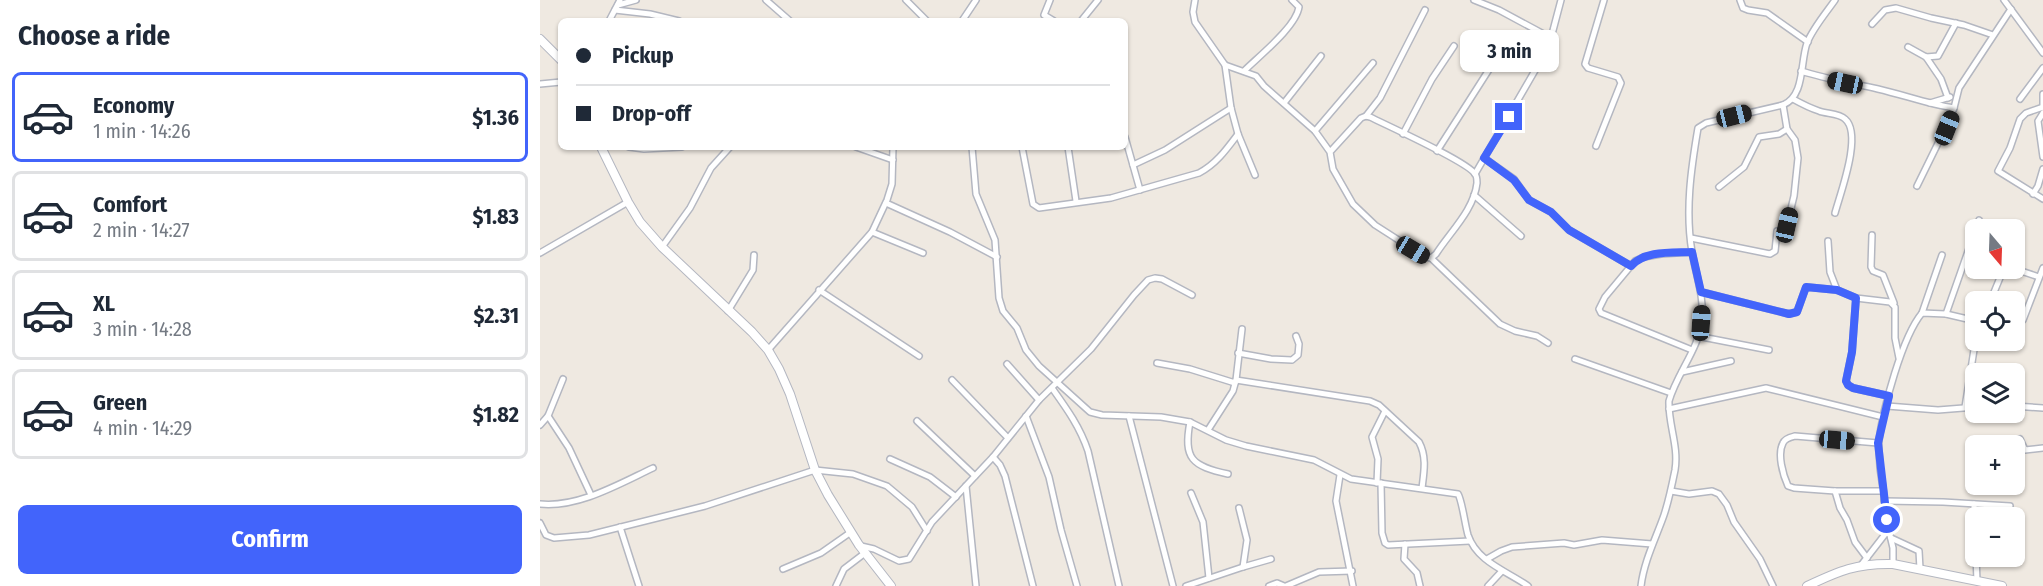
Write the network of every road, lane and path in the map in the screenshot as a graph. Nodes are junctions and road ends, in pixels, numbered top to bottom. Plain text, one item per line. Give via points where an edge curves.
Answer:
1 (636, 0) edge
2 (766, 0) edge
3 (906, 0) edge
4 (976, 0) edge
5 (1050, 0) edge
6 (1098, 0) edge
7 (1195, 0) edge
8 (1292, 0) edge
9 (1474, 0) edge
10 (1561, 0) edge
11 (1604, 0) edge
12 (1740, 0) edge
13 (1835, 0) edge
14 (2004, 0) edge
15 (618, 5) edge
16 (2011, 9) junction
17 (1425, 10) dead end
18 (667, 18) edge
19 (787, 18) edge
20 (924, 18) edge
21 (964, 18) edge
22 (1049, 18) edge
23 (1083, 18) edge
24 (1956, 22) junction
25 (1872, 24) dead end
26 (1993, 35) junction
27 (1551, 38) junction
28 (540, 39) edge
29 (1808, 42) junction
30 (1454, 46) dead end
31 (1908, 47) dead end
32 (2043, 53) edge
33 (1321, 56) dead end
34 (558, 57) edge
35 (1926, 57) junction
36 (1373, 63) dead end
37 (1225, 65) junction
38 (1490, 68) dead end
39 (2043, 68) edge
40 (1244, 71) junction
41 (1801, 71) junction
42 (558, 82) edge
43 (540, 84) edge
44 (2043, 94) edge
45 (1957, 96) junction
46 (1948, 98) junction
47 (1794, 99) junction
48 (2020, 99) dead end
49 (1284, 103) junction
50 (1927, 104) junction
51 (1783, 105) junction
52 (2043, 107) edge
53 (1231, 108) junction
54 (1954, 108) junction
55 (2043, 113) edge
56 (1366, 116) junction
57 (1787, 129) junction
58 (1315, 131) junction
59 (1238, 134) junction
60 (1402, 134) junction
61 (1596, 146) dead end
62 (1128, 148) edge
63 (603, 150) edge
64 (727, 150) edge
65 (865, 150) edge
66 (893, 150) edge
67 (972, 150) edge
68 (1023, 150) edge
69 (1068, 150) edge
70 (1437, 151) junction
71 (1330, 152) junction
72 (2043, 157) edge
73 (1484, 158) junction
74 (893, 160) junction
75 (1133, 165) junction
76 (2043, 169) edge
77 (1475, 174) junction
78 (1255, 175) dead end
79 (1917, 186) dead end
80 (1719, 187) dead end
81 (1140, 190) junction
82 (2033, 194) junction
83 (1474, 195) junction
84 (2043, 199) edge
85 (1076, 201) junction
86 (628, 202) junction
87 (886, 203) junction
88 (1835, 213) dead end
89 (1787, 225) dead end
90 (1777, 231) dead end
91 (872, 232) junction
92 (1872, 235) dead end
93 (1521, 237) dead end
94 (1690, 238) junction
95 (1828, 242) dead end
96 (662, 247) junction
97 (1692, 252) junction
98 (540, 253) edge
99 (923, 253) dead end
100 (754, 255) dead end
101 (1942, 255) dead end
102 (997, 257) junction
103 (1431, 258) junction
104 (1965, 260) edge
105 (1631, 266) junction
106 (2043, 268) edge
107 (2025, 274) edge
108 (2040, 280) edge
109 (819, 290) junction
110 (1837, 290) junction
111 (1701, 292) junction
112 (1192, 295) dead end
113 (1856, 298) junction
114 (1894, 303) junction
115 (728, 311) junction
116 (1922, 313) junction
117 (2025, 313) edge
118 (1946, 314) junction
119 (1965, 318) edge
120 (1242, 329) dead end
121 (1296, 336) dead end
122 (1697, 336) junction
123 (1548, 343) dead end
124 (768, 350) junction
125 (1692, 350) junction
126 (1769, 350) dead end
127 (1238, 352) junction
128 (919, 356) dead end
129 (1899, 358) junction
130 (1575, 359) dead end
131 (1731, 361) dead end
132 (1157, 363) dead end
133 (1007, 364) dead end
134 (1682, 372) junction
135 (563, 379) dead end
136 (952, 380) dead end
137 (1059, 382) junction
138 (1236, 382) junction
139 (1052, 388) junction
140 (1671, 393) junction
141 (1889, 396) junction
142 (1039, 400) junction
143 (1887, 406) junction
144 (1965, 407) edge
145 (2025, 407) edge
146 (2043, 408) edge
147 (1669, 409) junction
148 (1385, 411) junction
149 (548, 416) junction
150 (1026, 416) junction
151 (1129, 416) junction
152 (1883, 417) junction
153 (917, 421) dead end
154 (1190, 422) junction
155 (540, 425) edge
156 (1208, 430) junction
157 (1008, 438) junction
158 (1878, 443) junction
159 (2043, 448) edge
160 (2025, 450) edge
161 (993, 457) junction
162 (890, 459) dead end
163 (652, 468) dead end
164 (815, 470) junction
165 (1228, 474) dead end
166 (1340, 475) junction
167 (975, 476) junction
168 (1379, 483) junction
169 (966, 486) junction
170 (1422, 488) junction
171 (1671, 491) junction
172 (1835, 491) junction
173 (1882, 491) junction
174 (1191, 493) dead end
175 (591, 495) junction
176 (956, 497) junction
177 (1884, 501) junction
178 (540, 504) edge
179 (1974, 504) junction
180 (2010, 506) dead end
181 (1239, 508) dead end
182 (540, 523) edge
183 (620, 527) junction
184 (1888, 527) junction
185 (927, 531) junction
186 (851, 532) junction
187 (1891, 538) junction
188 (1470, 541) junction
189 (1405, 544) junction
190 (1652, 544) junction
191 (859, 546) junction
192 (865, 553) junction
193 (1271, 559) dead end
194 (1487, 560) junction
195 (1864, 561) junction
196 (1893, 564) junction
197 (1243, 567) junction
198 (783, 569) dead end
199 (1920, 569) junction
200 (1352, 571) junction
201 (1502, 571) junction
202 (1209, 578) junction
203 (1977, 581) junction
204 (639, 586) edge
205 (836, 586) edge
206 (891, 586) edge
207 (976, 586) edge
208 (1033, 586) edge
209 (1077, 586) edge
210 (1119, 586) edge
211 (1173, 586) edge
212 (1186, 586) edge
213 (1269, 586) edge
214 (1285, 586) edge
215 (1353, 586) edge
216 (1420, 586) edge
217 (1488, 586) edge
218 (1528, 586) edge
219 (1641, 586) edge
220 (1773, 586) edge
221 (1807, 586) edge
222 (2002, 586) edge

1 - 15 street
2 - 19 street
3 - 20 street
4 - 21 street
5 - 22 street via 1044,15
6 - 23 street
7 - 37 street via 1195,22
8 - 40 street via 1299,7 1298,13
9 - 27 street
10 - 27 street
11 - 61 street via 1585,64 1618,77 1621,83
12 - 29 street via 1743,8 1767,13
13 - 29 street
14 - 16 street
15 - 18 street
16 - 26 street
16 - 32 street
17 - 56 street via 1380,98
24 - 25 street via 1891,8
24 - 26 street
24 - 35 street via 1941,54
26 - 45 street
27 - 73 street
28 - 34 street
29 - 41 street
30 - 60 street
31 - 35 street
33 - 49 street
35 - 46 street
36 - 58 street
37 - 40 street
37 - 53 street
38 - 70 street
39 - 48 street
40 - 49 street via 1256,76
41 - 47 street
41 - 50 street
42 - 43 street
44 - 52 street
45 - 46 street
45 - 54 street
46 - 50 street
47 - 51 street
47 - 88 street via 1820,112 1842,117 1848,124 1850,159
49 - 58 street
50 - 54 street
51 - 57 street
51 - 94 street via 1698,128 1690,176
52 - 82 street via 2020,119 1998,171
53 - 59 street
53 - 75 street via 1165,150
54 - 79 street
55 - 72 street via 2038,121
56 - 60 street
56 - 71 street
57 - 80 street via 1759,137 1744,167
57 - 89 street via 1795,140 1798,158
58 - 71 street
59 - 78 street
59 - 81 street via 1210,167
60 - 70 street
62 - 75 street
63 - 86 street
64 - 96 street via 711,168 690,208
65 - 74 street
66 - 74 street
67 - 102 street via 976,194 993,234
68 - 85 street via 1035,207
69 - 85 street
70 - 77 street
71 - 103 street via 1340,183 1364,214 1401,243
73 - 77 street
73 - 105 street via 1569,230
74 - 87 street
75 - 81 street
76 - 82 street
77 - 83 street via 1478,181
81 - 85 street
82 - 84 street
83 - 93 street
83 - 103 street
86 - 96 street
86 - 98 street
87 - 91 street
87 - 102 street
90 - 94 street via 1775,250 1770,254
91 - 99 street
91 - 109 street
92 - 114 street via 1871,267 1883,275
94 - 97 street
95 - 110 street via 1830,272
96 - 115 street
97 - 105 street via 1644,257
97 - 111 street
100 - 115 street via 753,270
101 - 116 street
102 - 137 street via 999,298 1004,311 1026,350
103 - 123 street via 1500,324
104 - 118 street
105 - 125 street via 1605,297 1599,311
106 - 108 street
107 - 108 street
108 - 117 street
109 - 124 street
109 - 128 street
110 - 111 street via 1806,287 1797,312 1789,314
110 - 113 street
111 - 122 street
112 - 137 street via 1162,279 1148,280
113 - 114 street
113 - 141 street via 1846,381 1853,388
114 - 129 street
115 - 124 street
116 - 118 street
116 - 129 street
118 - 119 street
120 - 127 street
121 - 127 street via 1298,355 1292,360
122 - 125 street
122 - 126 street
124 - 164 street via 790,393
125 - 134 street
127 - 138 street
129 - 141 street
130 - 140 street
131 - 134 street
132 - 138 street
133 - 142 street
134 - 140 street
135 - 149 street
136 - 157 street
137 - 139 street
137 - 151 street via 1090,412
138 - 148 street via 1370,401
138 - 156 street
139 - 142 street
139 - 210 street via 1081,431 1088,451
140 - 147 street
141 - 143 street
142 - 150 street
143 - 144 street via 1938,410
143 - 152 street
145 - 146 street
147 - 152 street via 1766,388
147 - 171 street via 1676,461
148 - 168 street via 1372,437
148 - 170 street via 1423,450
149 - 155 street
149 - 175 street via 569,448
150 - 157 street
150 - 209 street via 1049,477
151 - 154 street
151 - 211 street
152 - 158 street
153 - 167 street
154 - 156 street
154 - 165 street via 1187,440 1193,460 1202,467
156 - 166 street via 1246,447 1306,457
157 - 161 street
158 - 172 street via 1796,436 1786,439 1781,458 1788,486
158 - 173 street
159 - 160 street
161 - 167 street
161 - 208 street via 1005,476
162 - 176 street via 930,477
163 - 175 street
164 - 183 street via 705,506
164 - 185 street via 854,474 887,486 912,507
164 - 186 street
166 - 168 street
166 - 200 street via 1336,501
167 - 169 street
168 - 170 street
168 - 189 street via 1383,540 1388,545
169 - 176 street
169 - 207 street
170 - 188 street via 1460,496
171 - 190 street
171 - 220 street via 1719,494
172 - 173 street
172 - 195 street
173 - 177 street
174 - 202 street via 1203,522
175 - 178 street via 560,505
176 - 185 street
177 - 179 street
177 - 184 street
179 - 180 street
179 - 203 street
181 - 197 street via 1247,540
182 - 183 street via 546,535 554,538
183 - 204 street
184 - 187 street
184 - 195 street
185 - 191 street via 905,561
186 - 191 street
186 - 198 street via 822,553
187 - 196 street
187 - 199 street via 1920,550
188 - 189 street
188 - 194 street
189 - 216 street via 1404,559 1418,573
190 - 194 street via 1602,540 1512,547
190 - 219 street
191 - 192 street
192 - 205 street via 844,569
192 - 206 street
193 - 197 street
194 - 201 street
195 - 196 street
195 - 221 street
196 - 199 street
197 - 202 street
199 - 203 street
200 - 214 street via 1319,572
200 - 215 street
201 - 217 street
201 - 218 street
202 - 212 street
203 - 222 street
213 - 214 street

